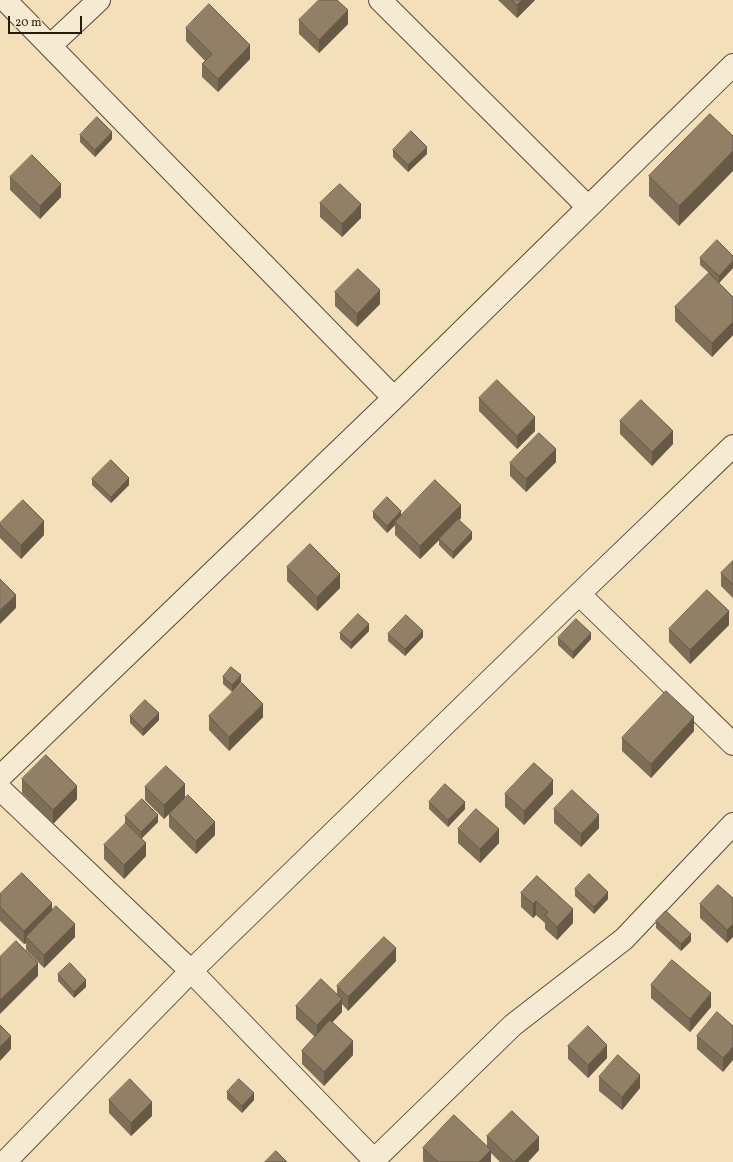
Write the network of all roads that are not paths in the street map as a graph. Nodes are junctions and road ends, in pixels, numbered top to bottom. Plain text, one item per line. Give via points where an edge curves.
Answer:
1 (5, 0) edge
2 (99, 0) edge
3 (380, 0) edge
4 (50, 46) junction
5 (733, 65) edge
6 (588, 207) junction
7 (394, 398) junction
8 (733, 446) edge
9 (579, 594) junction
10 (733, 744) edge
11 (0, 776) edge
12 (0, 788) edge
13 (733, 824) edge
14 (191, 971) junction
15 (374, 1161) edge
16 (5, 1162) edge

1 - 4 street
2 - 4 street
3 - 6 street
4 - 7 street
5 - 6 street
6 - 7 street
7 - 11 street
8 - 9 street
9 - 10 street
9 - 14 street
12 - 14 street
13 - 15 street via 624,939 513,1025
14 - 15 street
14 - 16 street

